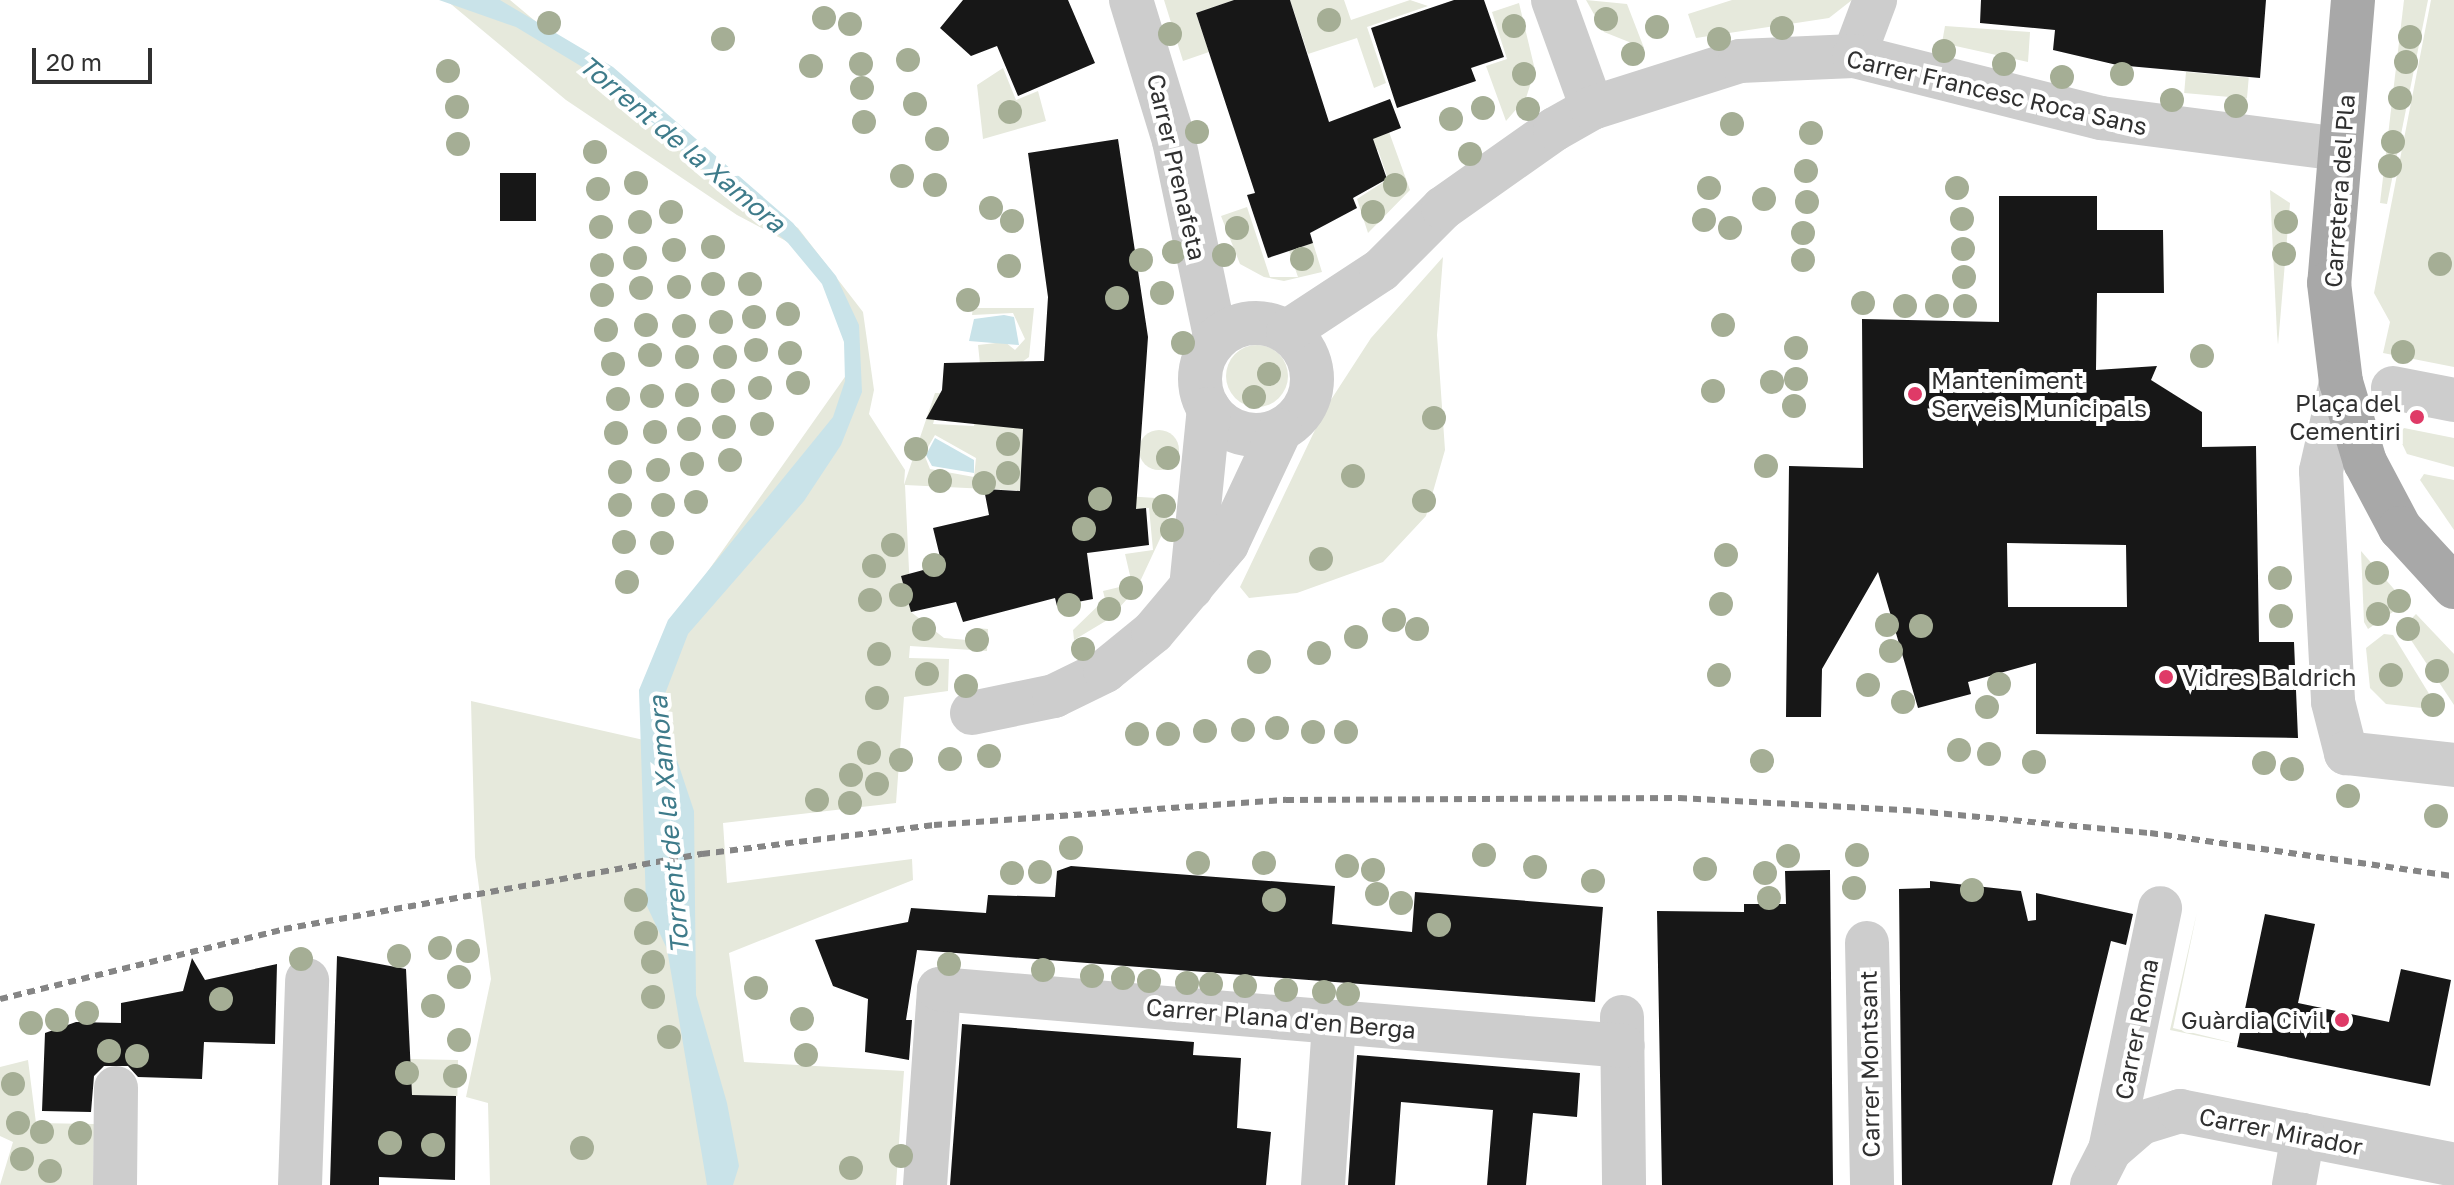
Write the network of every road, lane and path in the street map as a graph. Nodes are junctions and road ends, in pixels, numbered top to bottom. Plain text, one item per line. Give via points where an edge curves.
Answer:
1 (1131, 0) edge
2 (1553, 0) edge
3 (1875, 0) edge
4 (2353, 0) edge
5 (1854, 56) junction
6 (1592, 108) junction
7 (2340, 149) junction
8 (1381, 270) junction
9 (1288, 331) junction
10 (1215, 336) junction
11 (1310, 377) junction
12 (2341, 382) junction
13 (2393, 388) dead end
14 (2454, 400) edge
15 (1209, 409) junction
16 (1280, 431) junction
17 (2454, 587) edge
18 (1191, 588) junction
19 (972, 713) dead end
20 (2454, 765) edge
21 (2160, 908) dead end
22 (1867, 943) dead end
23 (307, 980) dead end
24 (1334, 1023) junction
25 (116, 1088) dead end
26 (2303, 1135) junction
27 (2454, 1165) edge
28 (2101, 1168) edge
29 (115, 1185) edge
30 (300, 1185) edge
31 (925, 1185) edge
32 (1323, 1185) edge
33 (1624, 1185) edge
34 (1872, 1185) edge
35 (2294, 1185) edge

1 - 10 street, Carrer Prenafeta via 1174,141
2 - 6 street
3 - 5 street
4 - 7 main road, Carretera del Pla
5 - 6 street, Carrer Francesc Roca Sans via 1740,61
5 - 7 street, Carrer Francesc Roca Sans via 2101,118
6 - 8 street, Carrer Francesc Roca Sans via 1443,208
7 - 12 main road, Carretera del Pla via 2329,283
8 - 9 street, Carrer Francesc Roca Sans
8 - 11 street, Carrer Francesc Roca Sans
9 - 10 street via 1247,322
9 - 11 street via 1301,343
10 - 15 street via 1204,373
11 - 16 street via 1307,398
12 - 17 main road, Carretera del Pla via 2365,462 2400,528
12 - 20 street, Carretera del Pla via 2321,471 2333,702 2346,753
13 - 14 street
15 - 16 street via 1243,438
15 - 18 street
16 - 18 street via 1227,544
18 - 19 street via 1105,671 1054,696
21 - 28 street, Carrer Roma
22 - 34 street, Carrer Montsant
23 - 30 street
24 - 31 street, Carrer Plana d'en Berga via 939,989
24 - 32 street
24 - 33 street, Carrer Plana d'en Berga via 1623,1031
25 - 29 street
26 - 27 street, Carrer Mirador
26 - 28 street, Carrer Mirador via 2180,1111 2141,1123
26 - 35 street

